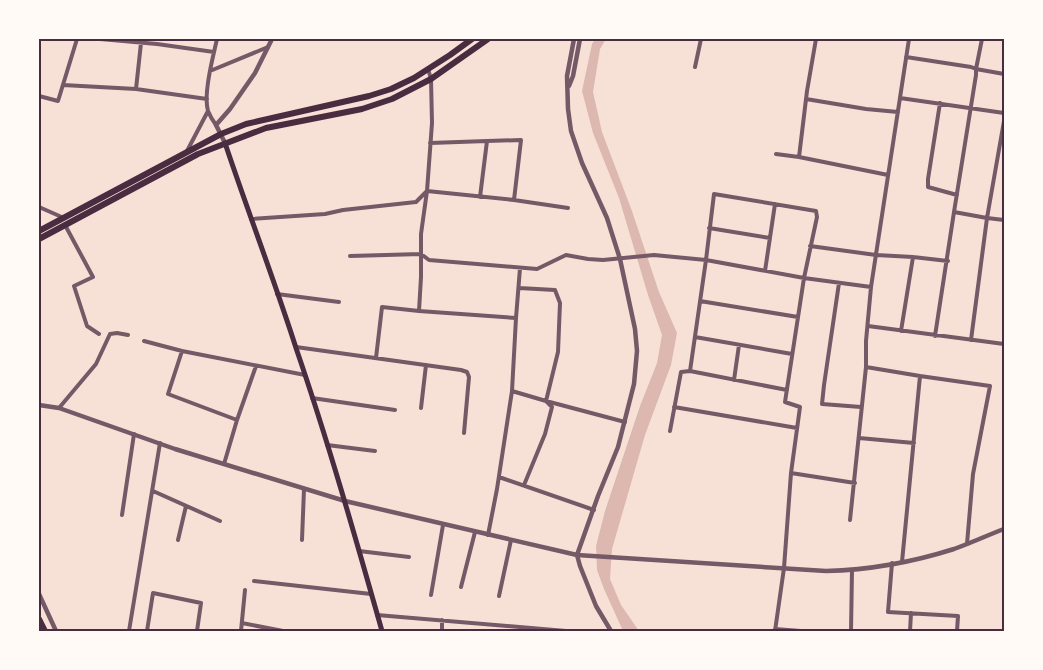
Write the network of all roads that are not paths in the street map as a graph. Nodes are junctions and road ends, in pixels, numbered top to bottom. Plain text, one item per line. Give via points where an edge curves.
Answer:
1 (77, 39) edge
2 (100, 39) edge
3 (158, 39) edge
4 (217, 39) edge
5 (472, 39) edge
6 (488, 39) edge
7 (574, 39) edge
8 (580, 39) edge
9 (701, 39) edge
10 (816, 39) edge
11 (909, 39) edge
12 (982, 39) edge
13 (120, 40) edge
14 (270, 41) edge
15 (141, 44) junction
16 (157, 44) junction
17 (214, 52) junction
18 (906, 57) junction
19 (695, 67) dead end
20 (428, 69) junction
21 (976, 69) junction
22 (210, 71) junction
23 (1004, 74) edge
24 (431, 79) junction
25 (63, 85) junction
26 (136, 89) junction
27 (567, 90) junction
28 (39, 96) edge
29 (900, 98) junction
30 (207, 99) junction
31 (806, 99) junction
32 (940, 103) junction
33 (972, 108) junction
34 (208, 111) junction
35 (898, 112) junction
36 (1004, 112) edge
37 (1004, 121) edge
38 (216, 125) junction
39 (221, 134) junction
40 (487, 141) junction
41 (225, 143) junction
42 (430, 143) junction
43 (187, 152) junction
44 (776, 154) dead end
45 (799, 157) junction
46 (888, 175) junction
47 (427, 191) junction
48 (957, 194) junction
49 (480, 197) junction
50 (514, 200) junction
51 (775, 204) junction
52 (39, 207) edge
53 (568, 208) dead end
54 (954, 212) junction
55 (987, 218) junction
56 (251, 219) junction
57 (1004, 220) edge
58 (65, 222) junction
59 (709, 228) junction
60 (39, 231) edge
61 (770, 238) junction
62 (39, 239) edge
63 (810, 246) junction
64 (421, 254) junction
65 (876, 255) junction
66 (350, 256) dead end
67 (913, 257) junction
68 (620, 259) junction
69 (706, 260) junction
70 (948, 261) junction
71 (520, 268) junction
72 (765, 271) junction
73 (804, 278) junction
74 (839, 283) junction
75 (871, 287) junction
76 (519, 288) junction
77 (277, 294) junction
78 (700, 301) junction
79 (339, 302) dead end
80 (419, 311) junction
81 (798, 317) junction
82 (516, 318) junction
83 (868, 326) junction
84 (902, 331) junction
85 (99, 334) dead end
86 (128, 335) dead end
87 (695, 336) junction
88 (935, 336) junction
89 (970, 340) junction
90 (144, 341) dead end
91 (739, 344) junction
92 (1004, 344) edge
93 (296, 347) junction
94 (182, 351) junction
95 (792, 354) junction
96 (376, 358) junction
97 (426, 365) junction
98 (256, 366) junction
99 (866, 367) junction
100 (690, 372) junction
101 (305, 375) junction
102 (920, 376) junction
103 (734, 380) junction
104 (787, 390) junction
105 (512, 391) junction
106 (312, 398) junction
107 (546, 401) junction
108 (39, 404) edge
109 (674, 407) junction
110 (862, 407) junction
111 (58, 408) junction
112 (421, 408) dead end
113 (395, 410) dead end
114 (237, 420) junction
115 (625, 422) junction
116 (797, 428) junction
117 (670, 431) dead end
118 (464, 433) dead end
119 (134, 434) junction
120 (859, 438) junction
121 (160, 443) junction
122 (914, 443) junction
123 (327, 445) junction
124 (375, 451) dead end
125 (224, 464) junction
126 (791, 473) junction
127 (499, 476) junction
128 (854, 483) junction
129 (524, 485) junction
130 (304, 489) junction
131 (153, 491) junction
132 (345, 501) junction
133 (186, 506) junction
134 (594, 510) junction
135 (122, 515) dead end
136 (850, 520) dead end
137 (220, 521) dead end
138 (443, 525) junction
139 (1004, 529) edge
140 (475, 532) junction
141 (488, 535) junction
142 (178, 540) dead end
143 (302, 540) dead end
144 (511, 540) junction
145 (967, 544) junction
146 (359, 551) junction
147 (577, 555) junction
148 (409, 558) dead end
149 (902, 562) junction
150 (892, 563) junction
151 (784, 568) junction
152 (852, 570) junction
153 (254, 582) dead end
154 (461, 587) dead end
155 (245, 590) dead end
156 (39, 594) edge
157 (371, 594) junction
158 (431, 595) dead end
159 (499, 596) dead end
160 (911, 613) junction
161 (377, 615) junction
162 (39, 619) edge
163 (442, 620) junction
164 (242, 623) junction
165 (497, 625) junction
166 (516, 629) edge
167 (775, 630) edge
168 (45, 631) edge
169 (56, 631) edge
170 (129, 631) edge
171 (146, 631) edge
172 (197, 631) edge
173 (241, 631) edge
174 (283, 631) edge
175 (382, 631) edge
176 (442, 631) edge
177 (496, 631) edge
178 (566, 631) edge
179 (611, 631) edge
180 (801, 631) edge
181 (851, 631) edge
182 (910, 631) edge
183 (957, 631) edge

1 - 25 street
2 - 13 street
3 - 16 street
4 - 17 street
5 - 20 highway
6 - 24 highway
7 - 27 street
8 - 27 street
9 - 19 street
10 - 31 street
11 - 18 street
12 - 21 street
13 - 15 street
14 - 22 street
14 - 38 street via 255,73
15 - 16 street
15 - 26 street
16 - 17 street
17 - 22 street
18 - 21 street
18 - 29 street
20 - 24 street
20 - 39 highway via 376,94 246,124
21 - 23 street
21 - 33 street
22 - 30 street
24 - 41 highway via 392,99 362,109 266,128
24 - 42 street
25 - 26 street
25 - 28 street via 58,101
26 - 30 street
27 - 68 street via 573,140 607,218
29 - 32 street
29 - 35 street
30 - 34 street
31 - 35 street
31 - 45 street
32 - 33 street
32 - 48 street via 928,187
33 - 36 street
33 - 48 street
34 - 38 street
34 - 43 street
35 - 46 street
37 - 55 street
38 - 39 street
39 - 41 street
39 - 43 highway
40 - 42 street
40 - 49 street
40 - 50 street via 521,140
41 - 56 main road
41 - 58 highway
42 - 47 street
43 - 58 highway
44 - 45 street
45 - 46 street
46 - 65 street
47 - 49 street
47 - 56 street via 416,202 325,214
47 - 64 street
48 - 54 street
49 - 50 street
50 - 53 street
51 - 59 street via 714,194
51 - 61 street
51 - 63 street via 816,211
52 - 58 street
54 - 55 street
54 - 70 street
55 - 57 street
55 - 89 street
56 - 77 main road
58 - 60 highway
58 - 62 highway
58 - 85 street via 93,277 74,286 87,326
59 - 61 street
59 - 69 street
61 - 72 street
63 - 65 street
63 - 73 street
64 - 66 street
64 - 71 street via 429,260
64 - 80 street
65 - 67 street
65 - 75 street
67 - 70 street
67 - 84 street
68 - 69 street via 654,255
68 - 71 street via 588,260 566,255 538,269
68 - 115 street via 638,351
69 - 72 street
69 - 78 street
70 - 88 street
71 - 76 street
72 - 73 street
73 - 74 street
73 - 81 street
74 - 75 street
74 - 110 street via 822,404
75 - 83 street
76 - 82 street
76 - 107 street via 555,290 560,303 558,352
77 - 79 street
77 - 93 main road
78 - 81 street
78 - 87 street
80 - 82 street
80 - 96 street via 382,307
81 - 95 street
82 - 105 street
83 - 84 street
83 - 99 street
84 - 88 street
86 - 111 street via 110,334 96,364
87 - 91 street
87 - 100 street
88 - 89 street
89 - 92 street
90 - 94 street
91 - 95 street
91 - 103 street
93 - 96 street
93 - 101 main road
94 - 98 street
94 - 114 street via 168,394
95 - 104 street
96 - 97 street
97 - 112 street
97 - 118 street via 467,372
98 - 101 street
98 - 114 street
99 - 102 street
99 - 110 street
100 - 103 street
100 - 109 street via 681,372
101 - 106 main road
102 - 122 street
102 - 145 street via 990,386 974,474
103 - 104 street
104 - 116 street via 785,402 800,407
105 - 107 street
105 - 127 street
106 - 113 street
106 - 123 main road
107 - 115 street
107 - 129 street via 552,407 545,434
108 - 111 street
109 - 116 street
109 - 117 street
110 - 120 street
111 - 119 street
114 - 125 street
115 - 134 street
116 - 126 street
119 - 121 street
119 - 135 street
120 - 122 street
120 - 128 street
121 - 125 street
121 - 131 street
122 - 149 street
123 - 124 street
123 - 132 main road
125 - 130 street
126 - 128 street
126 - 151 street
127 - 129 street
127 - 141 street
128 - 136 street
129 - 134 street
130 - 132 street
130 - 143 street
131 - 133 street
131 - 170 street
132 - 138 street
132 - 146 main road
133 - 137 street
133 - 142 street
134 - 147 street
138 - 140 street
138 - 158 street
139 - 145 street
140 - 141 street
140 - 154 street
141 - 144 street
144 - 147 street
144 - 159 street
145 - 149 street
146 - 148 street
146 - 157 main road
147 - 151 street
147 - 179 street via 596,606
149 - 150 street
150 - 152 street
150 - 160 street via 888,612
151 - 152 street
151 - 167 street
152 - 181 street
153 - 157 street
155 - 164 street
156 - 169 street
157 - 161 main road
160 - 182 street
160 - 183 street via 958,616
161 - 163 street
161 - 175 main road
162 - 168 highway
163 - 165 street
163 - 176 street
164 - 173 street
164 - 174 street
165 - 166 street
165 - 177 street
166 - 178 street
167 - 180 street
171 - 172 street via 153,593 201,603

